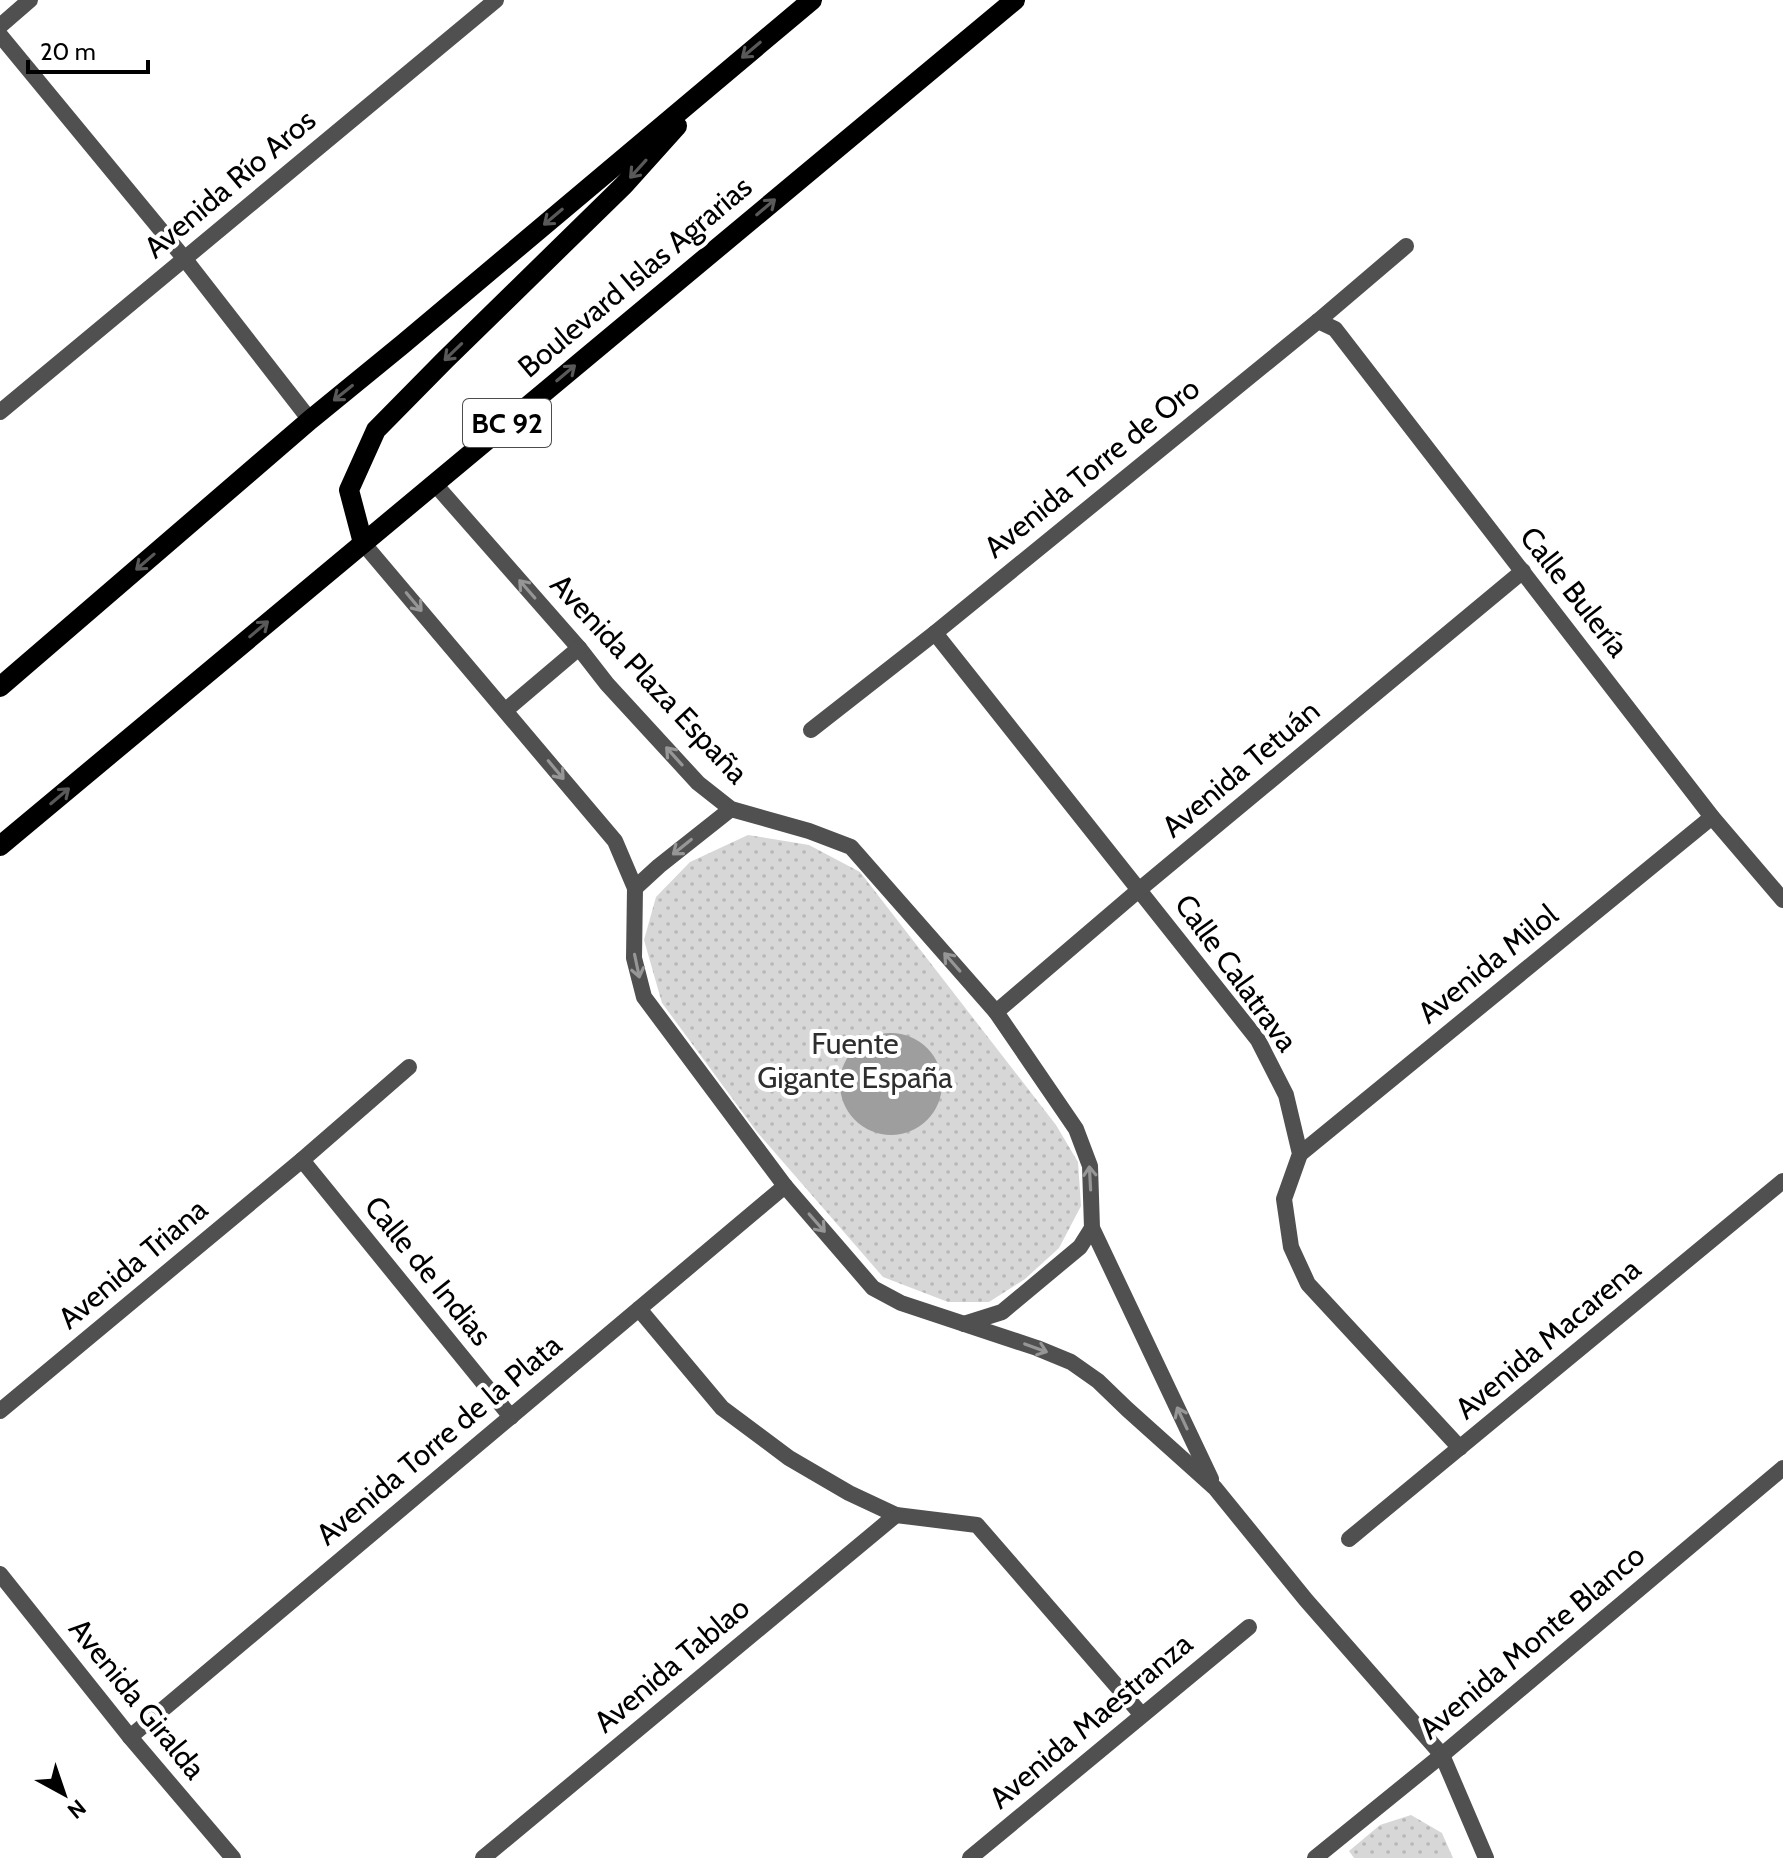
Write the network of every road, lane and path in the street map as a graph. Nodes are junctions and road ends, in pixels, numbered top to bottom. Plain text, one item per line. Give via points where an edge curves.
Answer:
1 (30, 0) edge
2 (496, 0) edge
3 (812, 0) edge
4 (1015, 0) edge
5 (0, 26) edge
6 (0, 35) edge
7 (728, 69) junction
8 (1406, 246) dead end
9 (184, 258) junction
10 (1318, 321) junction
11 (0, 412) edge
12 (310, 420) junction
13 (434, 483) junction
14 (363, 543) junction
15 (1523, 571) junction
16 (935, 633) junction
17 (579, 648) junction
18 (0, 687) edge
19 (506, 710) junction
20 (811, 730) dead end
21 (731, 809) junction
22 (1712, 817) junction
23 (0, 846) edge
24 (635, 888) junction
25 (1140, 889) junction
26 (1783, 900) edge
27 (996, 1012) junction
28 (409, 1067) dead end
29 (1300, 1154) junction
30 (302, 1160) junction
31 (1783, 1181) edge
32 (785, 1186) junction
33 (1092, 1228) junction
34 (639, 1309) junction
35 (964, 1324) junction
36 (0, 1411) edge
37 (511, 1417) junction
38 (1460, 1448) junction
39 (1783, 1468) edge
40 (1215, 1488) junction
41 (896, 1515) junction
42 (1349, 1539) dead end
43 (0, 1574) edge
44 (1249, 1627) dead end
45 (1141, 1714) junction
46 (130, 1737) junction
47 (1442, 1755) junction
48 (233, 1858) edge
49 (483, 1858) edge
50 (970, 1858) edge
51 (1315, 1858) edge
52 (1486, 1858) edge

1 - 5 street
2 - 9 street, Avenida Río Aros
3 -> 7 main road
13 -> 4 main road, Boulevard Islas Agrarias / BC 92
6 - 9 street
7 -> 12 main road
7 -> 14 main road via 624,185 376,430 349,490
8 - 10 street, Avenida Torre de Oro
9 - 11 street, Avenida Río Aros
9 - 12 street
10 - 15 street, Calle Bulería via 1335,329
10 - 16 street, Avenida Torre de Oro
12 -> 18 main road
13 - 14 main road, Boulevard Islas Agrarias / BC 92
17 -> 13 street, Avenida Plaza España
14 -> 19 street
23 -> 14 main road, Boulevard Islas Agrarias / BC 92
15 - 22 street, Calle Bulería
15 - 25 street, Avenida Tetuán
16 - 20 street, Avenida Torre de Oro
16 - 25 street, Calle Calatrava
17 - 19 street
21 -> 17 street, Avenida Plaza España via 698,783
19 -> 24 street via 615,841
21 -> 24 street
27 -> 21 street, Avenida Plaza España via 851,847
22 - 26 street, Calle Bulería
22 - 29 street, Avenida Milol
24 -> 32 street via 634,958 644,997
25 - 27 street, Avenida Tetuán
25 - 29 street, Calle Calatrava via 1258,1040 1286,1095
33 -> 27 street, Avenida Plaza España via 1090,1166 1076,1129
28 - 30 street, Avenida Triana
29 - 38 street via 1284,1199 1291,1247 1308,1284
30 - 36 street, Avenida Triana
30 - 37 street, Calle de Indias
31 - 38 street, Avenida Macarena
32 - 34 street, Avenida Torre de la Plata
32 -> 35 street via 873,1288
33 - 35 street via 1080,1247 1002,1312
40 -> 33 street, Avenida Plaza España
34 - 37 street, Avenida Torre de la Plata
34 - 41 street via 722,1408 789,1458
35 -> 40 street via 1071,1362
37 - 46 street, Avenida Torre de la Plata
38 - 42 street, Avenida Macarena
39 - 47 street, Avenida Monte Blanco
40 - 47 street
41 - 45 street via 977,1525
41 - 49 street, Avenida Tablao
43 - 46 street, Avenida Giralda
44 - 45 street, Avenida Maestranza
45 - 50 street, Avenida Maestranza
46 - 48 street, Avenida Giralda
47 - 51 street, Avenida Monte Blanco
47 - 52 street

